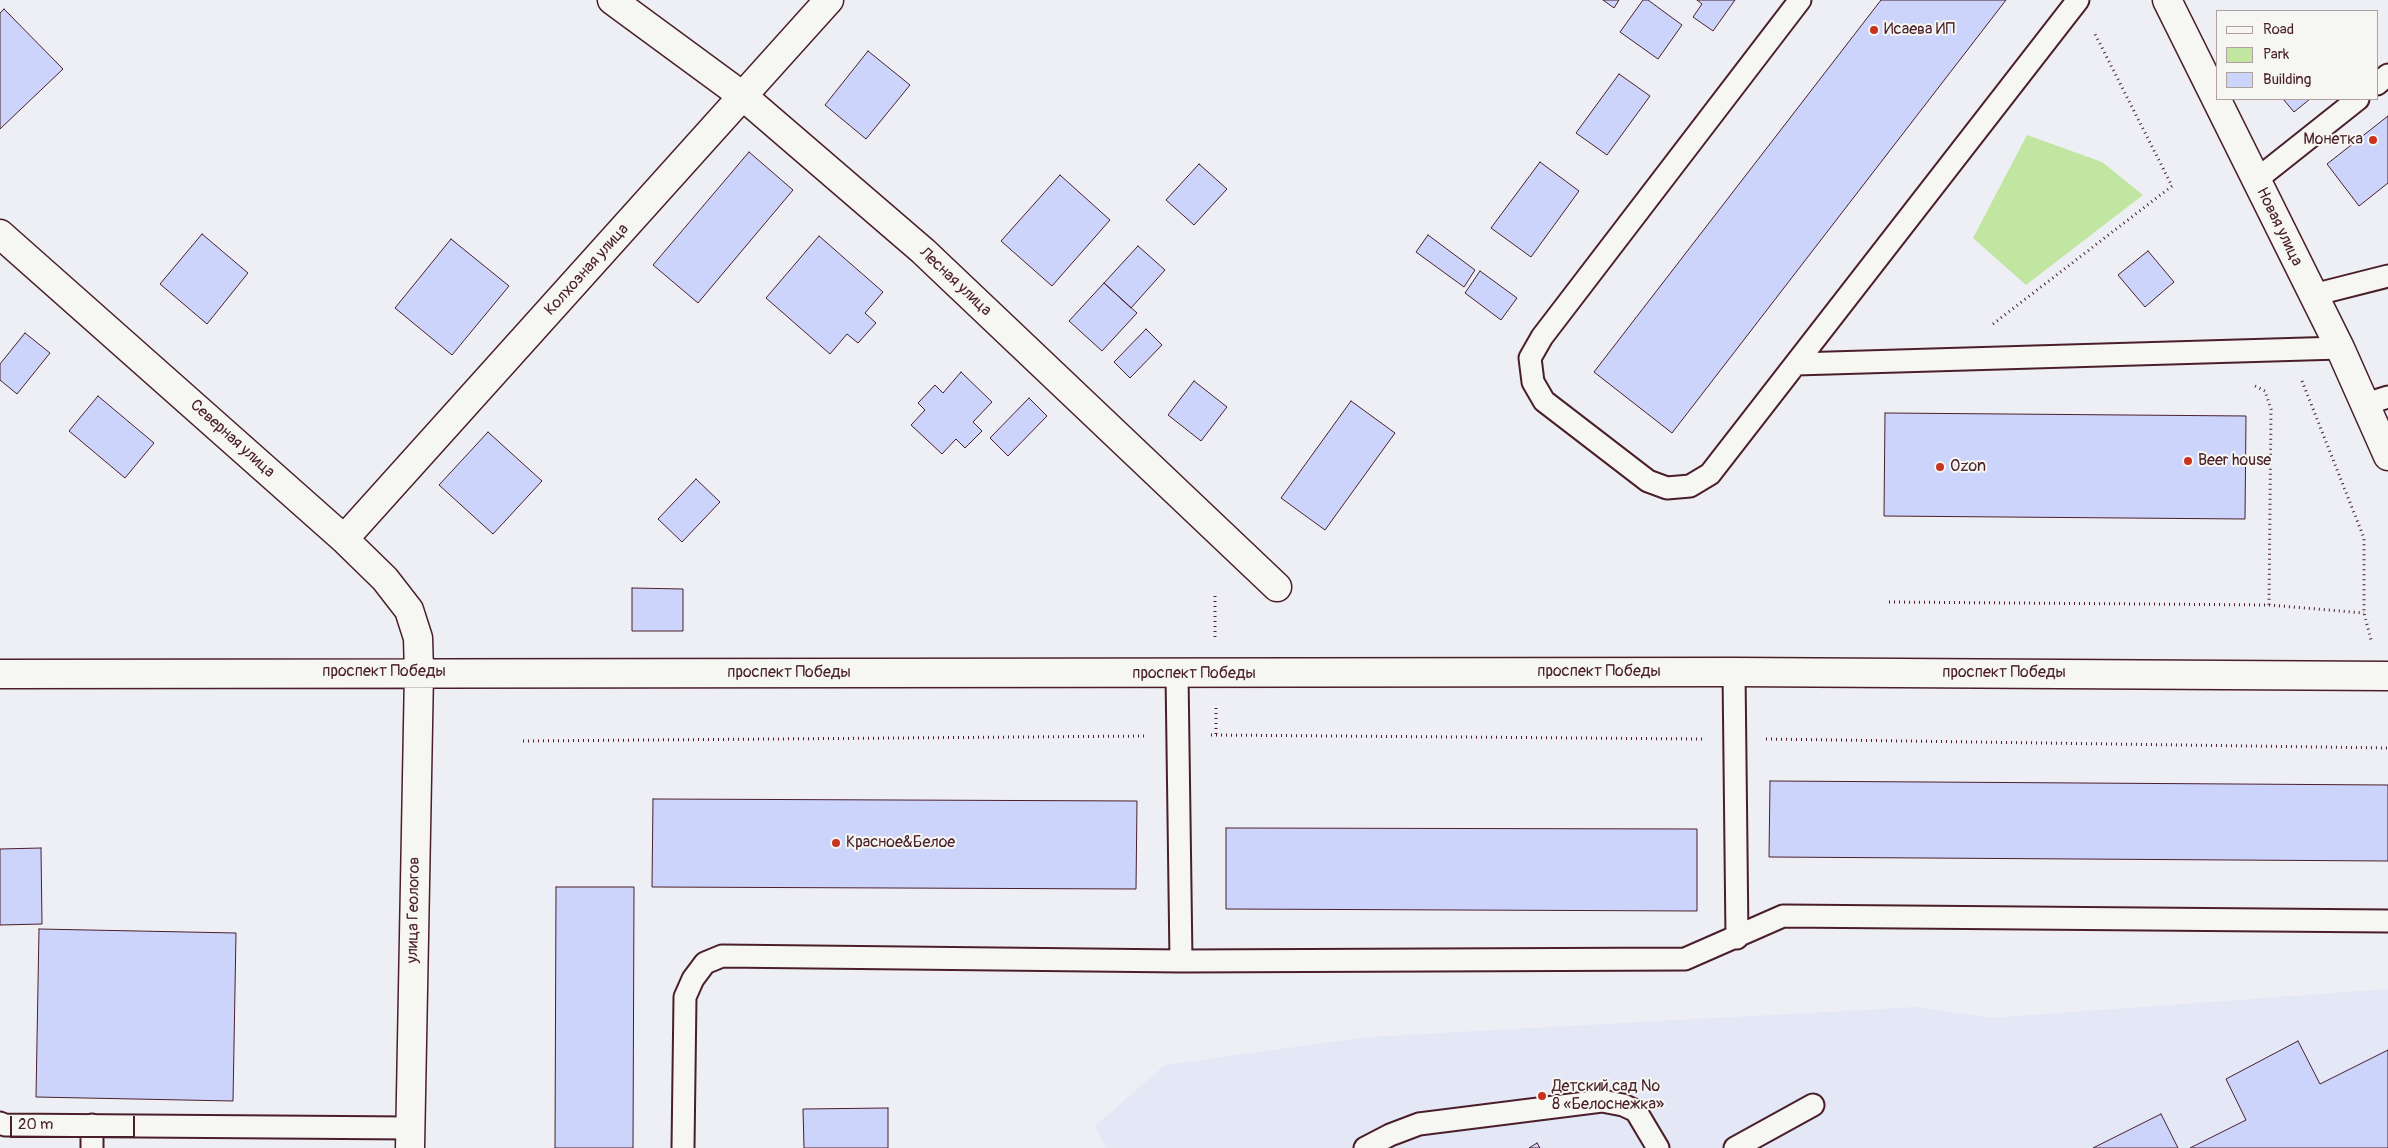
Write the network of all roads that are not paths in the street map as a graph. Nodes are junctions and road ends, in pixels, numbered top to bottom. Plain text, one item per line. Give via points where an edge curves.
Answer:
1 (612, 0) edge
2 (828, 0) edge
3 (1800, 0) edge
4 (2078, 0) edge
5 (2167, 0) edge
6 (2388, 74) edge
7 (2378, 83) edge
8 (744, 97) junction
9 (2216, 99) edge
10 (2216, 100) edge
11 (2357, 100) edge
12 (2256, 180) junction
13 (0, 234) edge
14 (2388, 276) edge
15 (2313, 295) junction
16 (2340, 348) junction
17 (1796, 364) junction
18 (2377, 401) edge
19 (2388, 456) edge
20 (344, 539) junction
21 (1277, 587) dead end
22 (419, 672) junction
23 (1734, 672) junction
24 (0, 674) edge
25 (1177, 674) junction
26 (2384, 676) edge
27 (2388, 921) edge
28 (1737, 938) junction
29 (1181, 961) junction
30 (1813, 1105) dead end
31 (0, 1123) edge
32 (92, 1125) junction
33 (410, 1138) edge
34 (92, 1148) edge
35 (682, 1148) edge
36 (1365, 1148) edge
37 (1658, 1148) edge
38 (1735, 1148) edge

1 - 8 street, Лесная улица
2 - 8 street, Колхозная улица
3 - 17 lane via 1542,337 1530,358 1533,382 1544,401 1648,481 1667,488 1690,486 1710,474
4 - 17 lane
5 - 9 street, Новая улица
6 - 7 lane
8 - 20 street, Колхозная улица
8 - 21 street, Лесная улица via 923,251
10 - 12 street, Новая улица
11 - 12 lane
12 - 15 street, Новая улица
13 - 20 street, Северная улица
14 - 15 lane
15 - 16 street, Новая улица
16 - 17 lane
16 - 18 street, Новая улица
18 - 19 street, Новая улица
20 - 22 street, Северная улица via 385,579 408,610 418,638
22 - 24 street, проспект Победы
22 - 25 street, проспект Победы
22 - 33 street, улица Геологов
23 - 25 street, проспект Победы
23 - 26 street, проспект Победы
23 - 28 lane
25 - 29 lane
27 - 28 lane via 1783,916
28 - 29 lane via 1685,959
29 - 35 lane via 722,956 705,963 685,997
30 - 38 lane
31 - 32 lane
32 - 33 lane
32 - 34 lane
36 - 37 lane via 1419,1124 1602,1101 1636,1111

